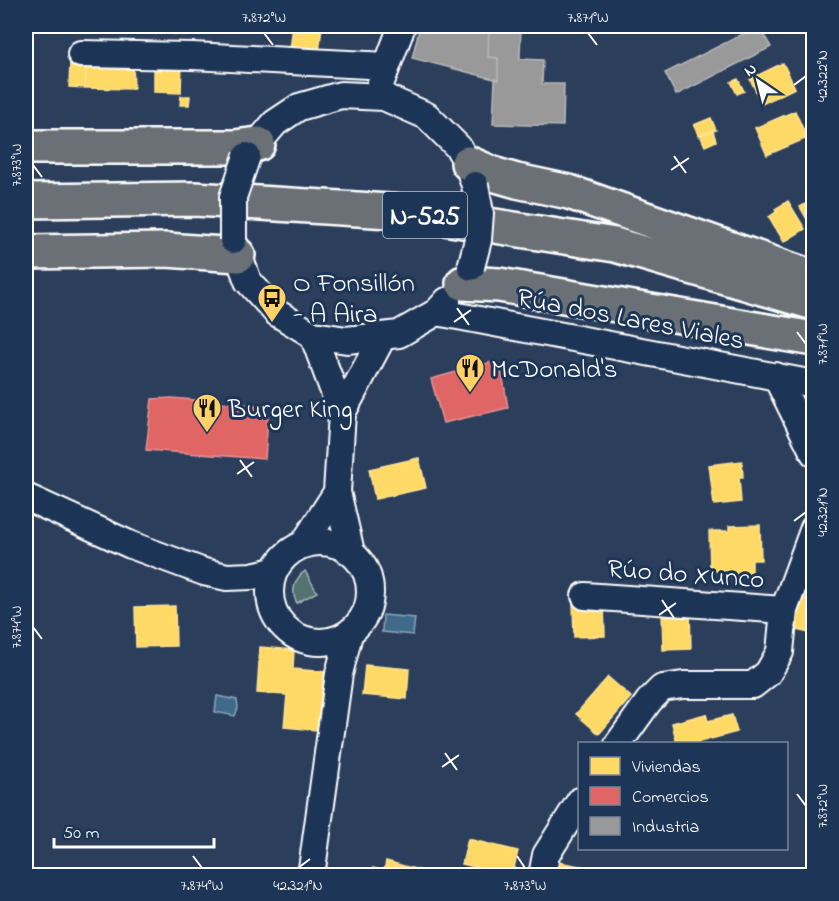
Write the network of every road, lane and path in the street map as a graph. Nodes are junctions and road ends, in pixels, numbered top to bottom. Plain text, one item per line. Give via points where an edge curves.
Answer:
1 (402, 26) edge
2 (81, 54) dead end
3 (387, 66) junction
4 (376, 96) junction
5 (26, 147) edge
6 (252, 150) junction
7 (471, 174) junction
8 (26, 201) edge
9 (235, 247) junction
10 (26, 252) edge
11 (467, 275) junction
12 (813, 278) edge
13 (813, 303) edge
14 (436, 312) junction
15 (313, 335) junction
16 (383, 336) junction
17 (813, 339) edge
18 (776, 376) junction
19 (813, 384) edge
20 (342, 413) junction
21 (813, 453) edge
22 (337, 492) junction
23 (26, 497) edge
24 (813, 528) edge
25 (303, 545) junction
26 (351, 552) junction
27 (274, 571) junction
28 (227, 577) junction
29 (585, 596) dead end
30 (272, 605) junction
31 (784, 610) junction
32 (349, 634) junction
33 (317, 643) junction
34 (338, 681) junction
35 (619, 742) edge
36 (578, 803) edge
37 (311, 876) edge
38 (542, 876) edge

1 - 3 street
2 - 3 street
3 - 4 street
4 - 6 street via 341,94 299,107 275,123
4 - 7 street via 427,116 458,147
5 - 6 highway
6 - 9 street, bridge via 233,197
7 - 11 street, bridge via 480,213 478,240
7 - 12 highway via 496,175 569,192
8 - 13 highway, N-525 via 195,199 406,212 615,245
9 - 10 highway
9 - 15 street via 248,281 277,312
11 - 14 street
11 - 17 highway via 499,285
14 - 16 street via 399,334
14 - 18 street, Rúa dos Lares Viales
15 - 16 street via 347,340
15 - 20 street
16 - 20 street
18 - 19 street, Rúa dos Lares Viales
18 - 21 street
20 - 22 street
22 - 25 street
22 - 26 street
23 - 28 street via 131,544
24 - 31 street
25 - 26 street via 319,541
25 - 27 street via 286,555
26 - 32 street via 362,563 371,593 368,609
27 - 28 street
27 - 30 street via 270,584
28 - 30 street
29 - 31 street, Rúo do Xunco
30 - 33 street via 275,617 286,630
31 - 35 street via 780,652 768,673 753,685 662,688
32 - 33 street
32 - 34 street
33 - 34 street
34 - 37 street
36 - 38 street via 546,855

